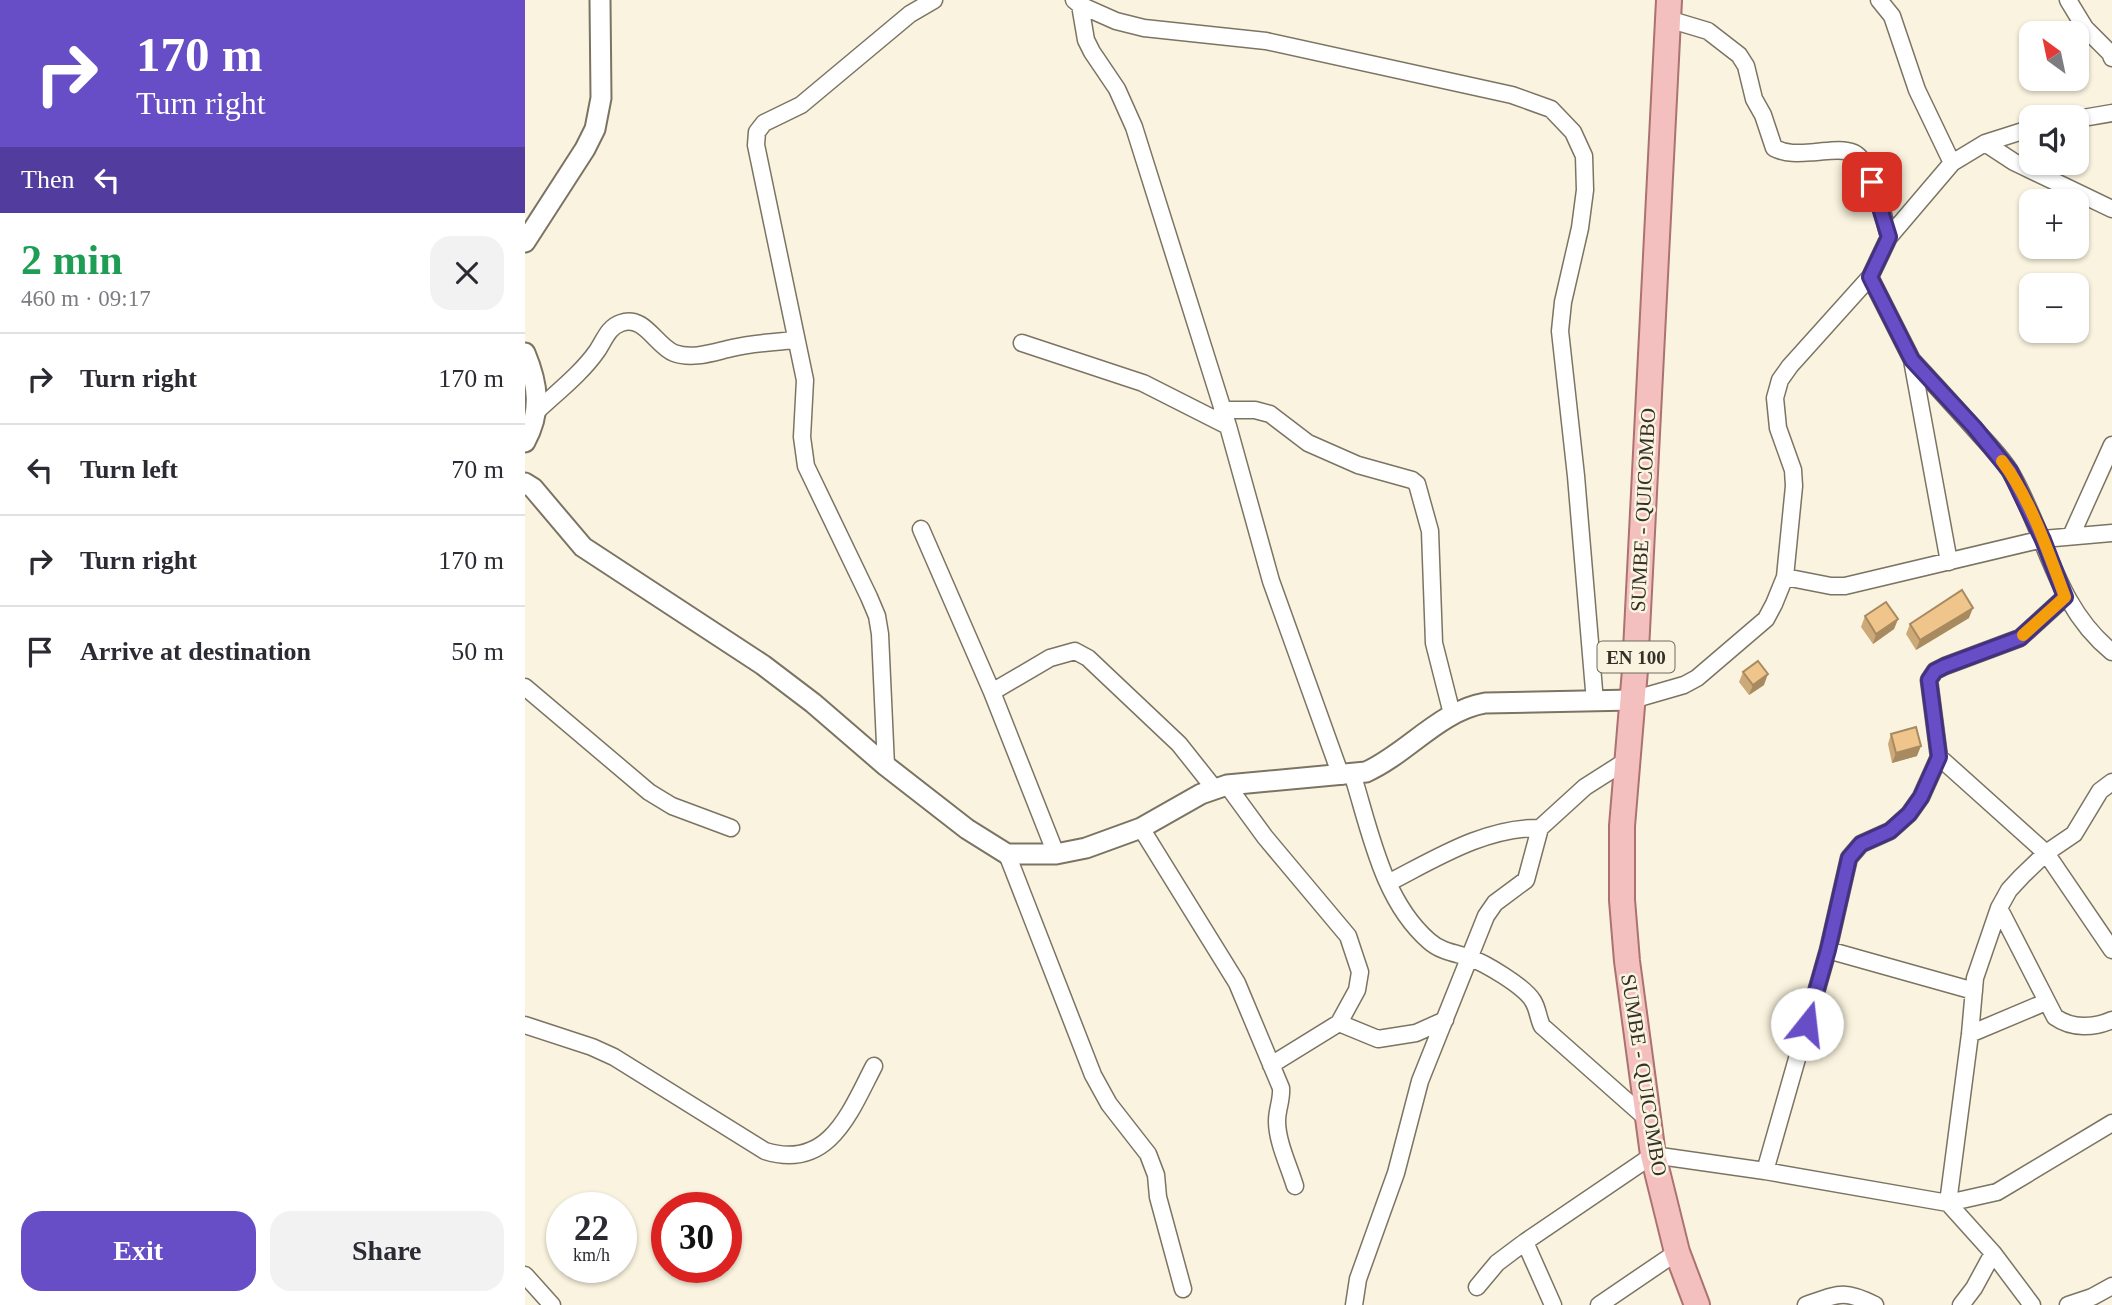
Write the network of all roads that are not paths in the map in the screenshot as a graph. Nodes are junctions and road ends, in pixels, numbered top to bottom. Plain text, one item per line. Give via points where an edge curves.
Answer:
1 (600, 0) edge
2 (934, 0) edge
3 (1879, 0) edge
4 (2068, 0) edge
5 (1077, 3) edge
6 (1669, 9) edge
7 (2112, 58) edge
8 (2112, 113) edge
9 (2089, 118) edge
10 (2019, 132) edge
11 (1985, 143) junction
12 (1952, 163) junction
13 (2112, 209) edge
14 (1889, 237) junction
15 (525, 242) edge
16 (1870, 277) junction
17 (796, 340) junction
18 (1021, 343) dead end
19 (525, 353) edge
20 (1912, 360) junction
21 (536, 412) junction
22 (1225, 418) junction
23 (525, 442) edge
24 (2112, 445) edge
25 (525, 482) edge
26 (921, 529) dead end
27 (2112, 533) edge
28 (2071, 536) junction
29 (2043, 540) junction
30 (1949, 562) junction
31 (1785, 577) junction
32 (2065, 597) junction
33 (2112, 652) edge
34 (525, 687) edge
35 (992, 692) junction
36 (1632, 700) junction
37 (1595, 702) junction
38 (1452, 713) junction
39 (1939, 757) junction
40 (1629, 760) junction
41 (886, 766) junction
42 (1346, 774) junction
43 (2112, 782) edge
44 (1220, 787) junction
45 (731, 828) dead end
46 (1141, 828) junction
47 (1539, 828) junction
48 (2046, 853) junction
49 (1007, 854) junction
50 (1056, 854) junction
51 (1388, 883) junction
52 (1999, 908) junction
53 (1828, 950) junction
54 (2112, 950) edge
55 (1470, 958) junction
56 (1974, 991) junction
57 (2046, 1002) junction
58 (1444, 1020) junction
59 (2112, 1020) edge
60 (1339, 1023) junction
61 (525, 1025) edge
62 (1971, 1034) junction
63 (1271, 1065) junction
64 (874, 1066) dead end
65 (1646, 1118) junction
66 (2112, 1123) edge
67 (1653, 1155) junction
68 (1765, 1171) junction
69 (1295, 1186) dead end
70 (1948, 1203) junction
71 (1525, 1242) junction
72 (1677, 1252) junction
73 (1993, 1253) junction
74 (528, 1284) edge
75 (2112, 1286) edge
76 (1477, 1287) dead end
77 (1183, 1289) dead end
78 (2089, 1301) edge
79 (552, 1305) edge
80 (1354, 1305) edge
81 (1553, 1305) edge
82 (1599, 1305) edge
83 (1697, 1305) edge
84 (1807, 1305) edge
85 (1875, 1305) edge
86 (1961, 1305) edge
87 (2032, 1305) edge
88 (2068, 1305) edge

1 - 15 street via 601,98 595,129
2 - 17 street via 910,14 801,105 764,123 757,132
3 - 12 street via 1892,16 1917,90
4 - 7 street
5 - 22 street via 1086,40 1134,127
5 - 37 street via 1144,29 1266,41 1512,95 1551,109 1573,132 1584,156 1585,190 1560,331
6 - 14 street via 1739,55 1774,148 1789,154 1852,152 1861,158
6 - 36 main road, SUMBE - QUICOMBO / EN 100
8 - 9 street
10 - 11 street
11 - 12 street
11 - 13 street
12 - 14 street
14 - 16 street
16 - 20 street
16 - 31 street via 1790,366 1777,389 1777,428 1793,470
17 - 21 street via 709,355 678,354 640,324 620,323 589,361
17 - 41 street via 805,380 802,437 806,466 869,597 880,634
18 - 22 street via 1143,383
19 - 21 street via 536,381
20 - 29 street via 2010,471
20 - 30 street
21 - 23 street
22 - 38 street via 1255,410 1270,414 1308,443 1417,484 1430,531 1434,643
22 - 42 street via 1271,581
24 - 28 street
25 - 41 street via 583,547 763,665
26 - 35 street
27 - 28 street
28 - 29 street
29 - 30 street
29 - 32 street
30 - 31 street via 1846,586
31 - 36 street via 1766,619 1697,678
32 - 33 street via 2083,625
32 - 39 street via 2020,638 1935,671 1929,689
34 - 45 street via 649,792 672,806
35 - 44 street via 1050,658 1075,651 1088,658
35 - 50 street
36 - 37 street
36 - 40 main road, SUMBE - QUICOMBO / EN 100
37 - 38 street via 1485,703
38 - 42 street via 1386,763
39 - 48 street
39 - 53 street via 1909,814 1890,831 1861,844 1849,858
40 - 47 street via 1585,787
40 - 65 main road, SUMBE - QUICOMBO / EN 100 via 1622,826 1622,900
41 - 49 street
42 - 44 street
42 - 51 street
43 - 48 street via 2100,791 2074,834
44 - 46 street
44 - 60 street via 1348,936 1360,972 1357,990
46 - 50 street
46 - 63 street via 1237,983
47 - 51 street via 1519,828 1460,846
47 - 55 street via 1526,880 1490,908
48 - 52 street via 2009,890
48 - 54 street
49 - 50 street
49 - 77 street via 1093,1075 1148,1154
51 - 55 street via 1428,940 1441,950
52 - 56 street
52 - 57 street
53 - 56 street
53 - 68 street
55 - 58 street
55 - 65 street via 1492,967 1528,995 1542,1026
56 - 62 street
57 - 59 street via 2064,1024 2090,1026
57 - 62 street
58 - 60 street via 1416,1033 1378,1039
58 - 80 street via 1420,1081 1396,1173 1358,1279
60 - 63 street
61 - 64 street via 614,1057 765,1151 784,1157 820,1147 836,1133
62 - 70 street
63 - 69 street via 1281,1094 1278,1132
65 - 67 main road, SUMBE - QUICOMBO / EN 100
66 - 70 street via 1997,1192
67 - 68 street
67 - 71 street
67 - 72 main road, SUMBE - QUICOMBO / EN 100
68 - 70 street
70 - 73 street
71 - 76 street
71 - 81 street
72 - 82 street
72 - 83 main road, SUMBE - QUICOMBO / EN 100
73 - 86 street
73 - 87 street
74 - 79 street
75 - 78 street
78 - 88 street
84 - 85 street via 1846,1294

